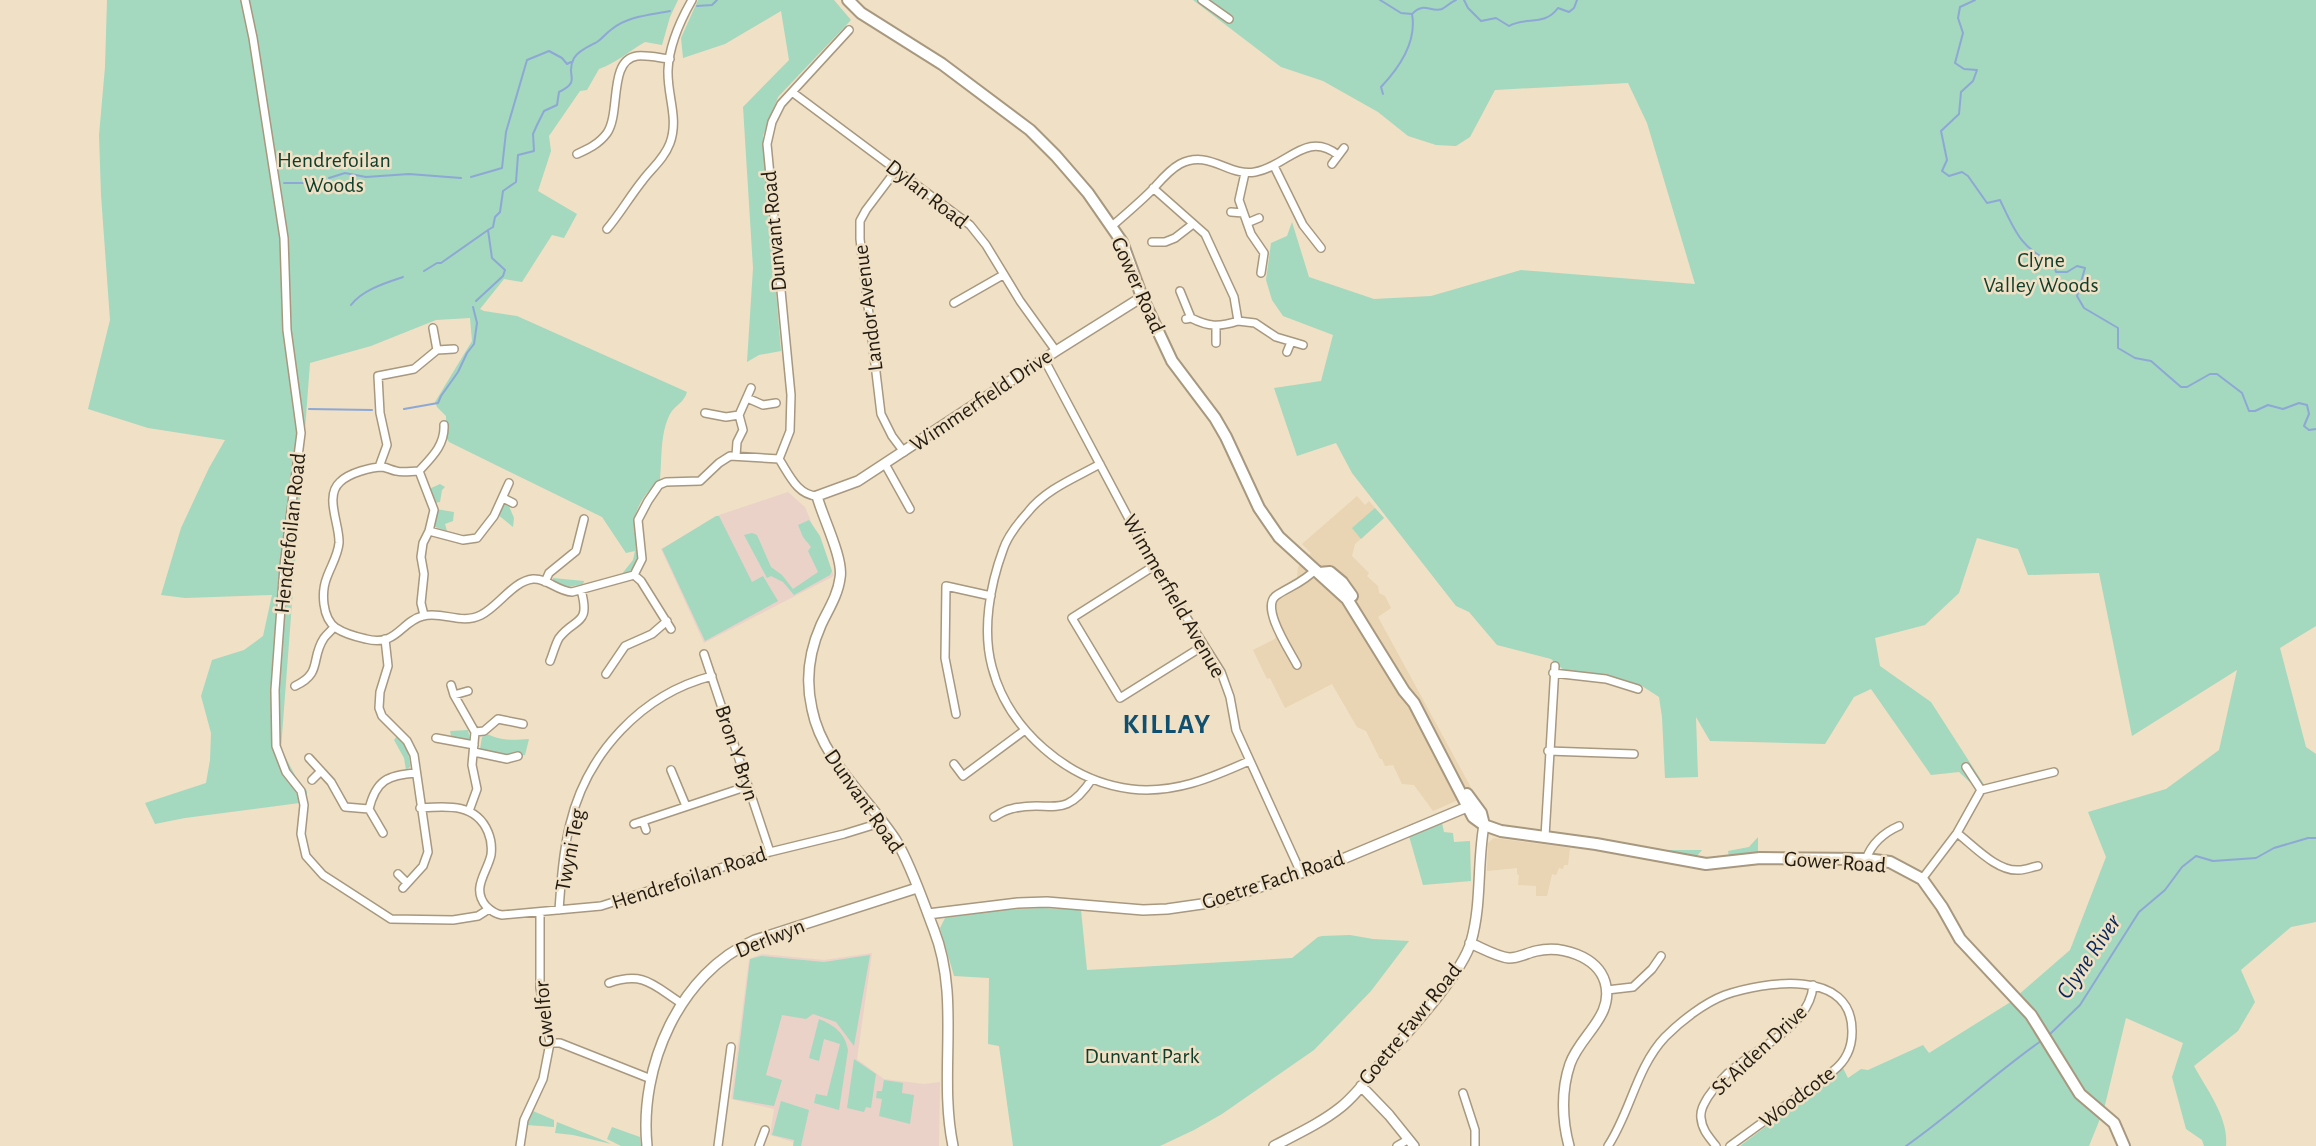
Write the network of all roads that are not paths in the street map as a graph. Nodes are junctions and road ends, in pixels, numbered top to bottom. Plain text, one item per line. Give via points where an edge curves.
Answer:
1 (245, 0) edge
2 (692, 0) edge
3 (848, 0) edge
4 (1202, 0) edge
5 (1229, 19) dead end
6 (849, 30) dead end
7 (670, 59) junction
8 (792, 92) junction
9 (1344, 148) dead end
10 (576, 154) dead end
11 (1338, 155) junction
12 (1332, 164) dead end
13 (1274, 166) junction
14 (897, 170) junction
15 (1245, 173) junction
16 (1154, 188) junction
17 (1231, 212) dead end
18 (1243, 213) junction
19 (1259, 218) dead end
20 (1247, 223) junction
21 (1193, 224) junction
22 (1112, 226) junction
23 (607, 229) dead end
24 (1152, 242) dead end
25 (1321, 248) dead end
26 (1261, 273) dead end
27 (1003, 275) junction
28 (1180, 291) dead end
29 (1142, 297) junction
30 (954, 303) dead end
31 (1238, 321) junction
32 (1216, 326) junction
33 (433, 327) dead end
34 (1291, 342) junction
35 (1216, 343) dead end
36 (1303, 345) dead end
37 (454, 349) dead end
38 (437, 350) junction
39 (1056, 351) junction
40 (1287, 352) dead end
41 (1044, 359) junction
42 (751, 388) dead end
43 (747, 398) junction
44 (776, 403) dead end
45 (705, 412) dead end
46 (739, 415) junction
47 (446, 429) dead end
48 (904, 452) junction
49 (736, 456) junction
50 (779, 459) junction
51 (1100, 464) junction
52 (885, 465) junction
53 (380, 467) junction
54 (418, 471) junction
55 (509, 483) dead end
56 (816, 496) junction
57 (503, 498) junction
58 (513, 503) dead end
59 (910, 509) dead end
60 (584, 519) dead end
61 (429, 531) junction
62 (1154, 566) junction
63 (1318, 571) junction
64 (634, 575) junction
65 (545, 582) junction
66 (581, 590) junction
67 (991, 596) junction
68 (424, 615) junction
69 (667, 621) junction
70 (334, 627) junction
71 (671, 629) dead end
72 (385, 639) junction
73 (1203, 646) junction
74 (704, 654) dead end
75 (550, 661) dead end
76 (1297, 665) dead end
77 (606, 674) dead end
78 (712, 676) junction
79 (305, 682) junction
80 (451, 685) dead end
81 (295, 686) dead end
82 (1638, 689) dead end
83 (309, 691) dead end
84 (468, 691) dead end
85 (454, 695) junction
86 (956, 714) dead end
87 (523, 724) dead end
88 (1025, 730) junction
89 (475, 732) junction
90 (436, 738) dead end
91 (474, 748) junction
92 (1548, 751) junction
93 (1441, 753) junction
94 (1634, 754) dead end
95 (518, 756) dead end
96 (309, 758) dead end
97 (1249, 761) junction
98 (954, 764) dead end
99 (1966, 767) dead end
100 (671, 770) dead end
101 (321, 771) junction
102 (2054, 772) dead end
103 (416, 773) junction
104 (1092, 779) junction
105 (312, 780) dead end
106 (748, 786) junction
107 (1981, 790) junction
108 (686, 806) junction
109 (1467, 807) junction
110 (420, 808) junction
111 (369, 809) junction
112 (469, 810) junction
113 (994, 817) dead end
114 (643, 821) junction
115 (883, 822) junction
116 (634, 824) dead end
117 (1484, 825) junction
118 (1899, 826) dead end
119 (1891, 829) junction
120 (646, 830) dead end
121 (1957, 832) junction
122 (383, 833) dead end
123 (1896, 836) dead end
124 (1545, 837) junction
125 (770, 852) junction
126 (1866, 859) junction
127 (2039, 866) dead end
128 (1301, 873) junction
129 (398, 874) dead end
130 (1922, 879) junction
131 (917, 888) junction
132 (559, 910) junction
133 (491, 911) junction
134 (540, 913) junction
135 (928, 914) junction
136 (1470, 943) junction
137 (1661, 956) dead end
138 (609, 983) dead end
139 (1814, 985) junction
140 (1607, 990) junction
141 (681, 1004) junction
142 (550, 1043) junction
143 (731, 1047) dead end
144 (651, 1078) junction
145 (1361, 1086) junction
146 (1463, 1093) dead end
147 (765, 1130) dead end
148 (1411, 1142) edge
149 (520, 1146) edge
150 (646, 1146) edge
151 (717, 1146) edge
152 (759, 1146) edge
153 (953, 1146) edge
154 (1274, 1146) edge
155 (1397, 1146) edge
156 (1474, 1146) edge
157 (1569, 1146) edge
158 (1608, 1146) edge
159 (1716, 1146) edge
160 (1730, 1146) edge
161 (2124, 1146) edge

1 - 133 street, Hendrefoilan Road via 284,238 287,330 301,433 284,566 274,690 276,746 286,772 301,791 301,834 306,856 323,874 392,919 453,920
2 - 7 street via 681,18
3 - 22 main road, Gower Road via 861,13 942,64 1030,130 1073,175
4 - 5 street
6 - 8 street, Dunvant Road
7 - 10 street via 636,56 623,64 612,124 594,146
7 - 23 street via 674,109 670,144
8 - 14 street, Dylan Road
8 - 50 street, Dunvant Road via 772,122 766,144 791,395 790,432
9 - 11 street
11 - 12 street
11 - 13 street via 1317,145
13 - 15 street
13 - 25 street via 1303,225
14 - 27 street, Dylan Road via 970,225
14 - 48 street, Landor Avenue via 860,221 860,239 881,414
15 - 16 street via 1212,160 1194,160 1181,163
15 - 18 street via 1239,200
16 - 21 street
16 - 22 street
17 - 18 street
18 - 20 street
19 - 20 street
20 - 26 street via 1264,253
21 - 24 street via 1175,238
21 - 31 street via 1205,234 1221,268 1234,297
22 - 29 main road, Gower Road
27 - 30 street
27 - 39 street, Dylan Road
28 - 32 street via 1189,318
29 - 39 street, Wimmerfield Drive
29 - 63 main road, Gower Road via 1172,361 1226,437 1259,508 1279,537
31 - 32 street
31 - 34 street via 1256,323
32 - 35 street
33 - 38 street
34 - 36 street
34 - 40 street
37 - 38 street
38 - 53 street via 414,369 378,376 387,445
39 - 41 street, Wimmerfield Drive
41 - 48 street, Wimmerfield Drive
41 - 51 street, Wimmerfield Avenue
42 - 43 street
43 - 44 street via 763,405
43 - 46 street
45 - 46 street via 726,417
46 - 49 street via 743,430
47 - 54 street via 434,455
48 - 52 street, Wimmerfield Drive
49 - 50 street
49 - 64 street via 725,458 700,481 659,485 638,520 642,559
50 - 56 street via 797,487
51 - 62 street, Wimmerfield Avenue
51 - 67 street via 1049,492 1028,511 1003,548
52 - 56 street, Wimmerfield Drive via 858,481
52 - 59 street
53 - 54 street
53 - 70 street via 351,475 334,488 338,547 322,595
54 - 61 street via 434,510
55 - 57 street
56 - 115 street, Dunvant Road via 841,570 809,662 811,707 819,736
57 - 58 street
57 - 61 street via 477,538 463,540
60 - 65 street via 576,551 549,573
61 - 68 street via 421,557
62 - 73 street, Wimmerfield Avenue
62 - 73 street via 1072,618 1119,698
63 - 76 street via 1271,602 1271,614
63 - 93 main road, Gower Road via 1330,572 1359,604
64 - 66 street
64 - 69 street
65 - 66 street via 564,592
65 - 68 street via 524,581 491,609 473,618
66 - 75 street via 583,614 561,636
67 - 86 street via 945,586 945,658
67 - 88 street via 988,644 992,668
68 - 72 street
69 - 71 street
69 - 77 street via 652,634 625,646
70 - 72 street via 366,639
70 - 79 street via 324,638 313,673
72 - 103 street via 388,666 379,708 387,723 407,741
73 - 97 street, Wimmerfield Avenue via 1221,672
74 - 78 street, Bron Y Bryn
78 - 106 street, Bron Y Bryn
78 - 132 street, Twyni Teg via 692,681 655,701 620,729 600,756 570,823
79 - 81 street
79 - 83 street
80 - 85 street
82 - 92 street via 1554,670
84 - 85 street
85 - 89 street
87 - 89 street via 498,719 484,731
88 - 98 street via 963,776
88 - 104 street via 1061,763
89 - 91 street
90 - 91 street
91 - 95 street via 507,759
91 - 112 street via 472,765 477,789
92 - 94 street
92 - 124 street
93 - 109 main road, Gower Road
93 - 117 main road, Gower Road
96 - 101 street
97 - 104 street via 1175,789 1131,789
97 - 128 street, Wimmerfield Avenue
99 - 107 street
100 - 108 street
101 - 105 street
101 - 111 street via 345,807
102 - 107 street
103 - 110 street
103 - 111 street via 384,780 373,792
104 - 113 street via 1082,794 1059,807 1012,808
106 - 108 street
106 - 125 street, Bron Y Bryn
107 - 121 street
108 - 114 street
109 - 117 main road, Gower Road
109 - 128 street, Goetre Fach Road
110 - 112 street via 447,806
110 - 129 street via 428,852 423,867 405,885
111 - 122 street
112 - 133 street via 479,818 491,839 491,853 479,887 480,897
114 - 116 street
114 - 120 street
115 - 125 street, Hendrefoilan Road
115 - 131 street, Dunvant Road via 898,844
117 - 124 main road, Gower Road
117 - 136 street, Goetre Fawr Road via 1478,904
118 - 119 street
119 - 123 street
119 - 126 street via 1870,847
121 - 127 street via 2006,868 2018,871
121 - 130 street
124 - 126 main road, Gower Road via 1706,864 1760,858
125 - 132 street, Hendrefoilan Road via 601,906
126 - 130 main road, Gower Road via 1890,862
128 - 135 street, Goetre Fach Road via 1216,902 1167,909 1047,902
130 - 161 main road, Gower Road via 1960,939 2031,1015 2080,1094 2114,1124
131 - 135 street, Dunvant Road
131 - 141 street, Derlwyn via 738,947
132 - 134 street, Hendrefoilan Road
133 - 134 street, Hendrefoilan Road via 502,915
134 - 142 street, Gwelfor via 540,988
135 - 153 street, Dunvant Road via 941,948 948,989 947,1100
136 - 140 street via 1507,958 1546,950 1579,955 1597,967
136 - 145 street, Goetre Fawr Road via 1454,973
137 - 140 street via 1633,987
138 - 141 street via 642,978
139 - 158 street, Woodcote via 1776,983 1724,996 1666,1035 1652,1052
139 - 159 street, St Aiden Drive via 1808,1006 1799,1017 1731,1070 1713,1090 1701,1111 1702,1125
139 - 160 street, Woodcote via 1836,996 1850,1017 1852,1041 1845,1059
140 - 157 street via 1602,1014 1574,1055 1567,1074 1564,1122
141 - 144 street, Derlwyn via 658,1049
142 - 144 street via 560,1043
142 - 149 street, Gwelfor via 543,1079 524,1120
143 - 151 street
144 - 150 street, Derlwyn
145 - 148 street
145 - 154 street, Goetre Fawr Road via 1335,1112
146 - 156 street via 1475,1130
147 - 152 street
148 - 155 street

